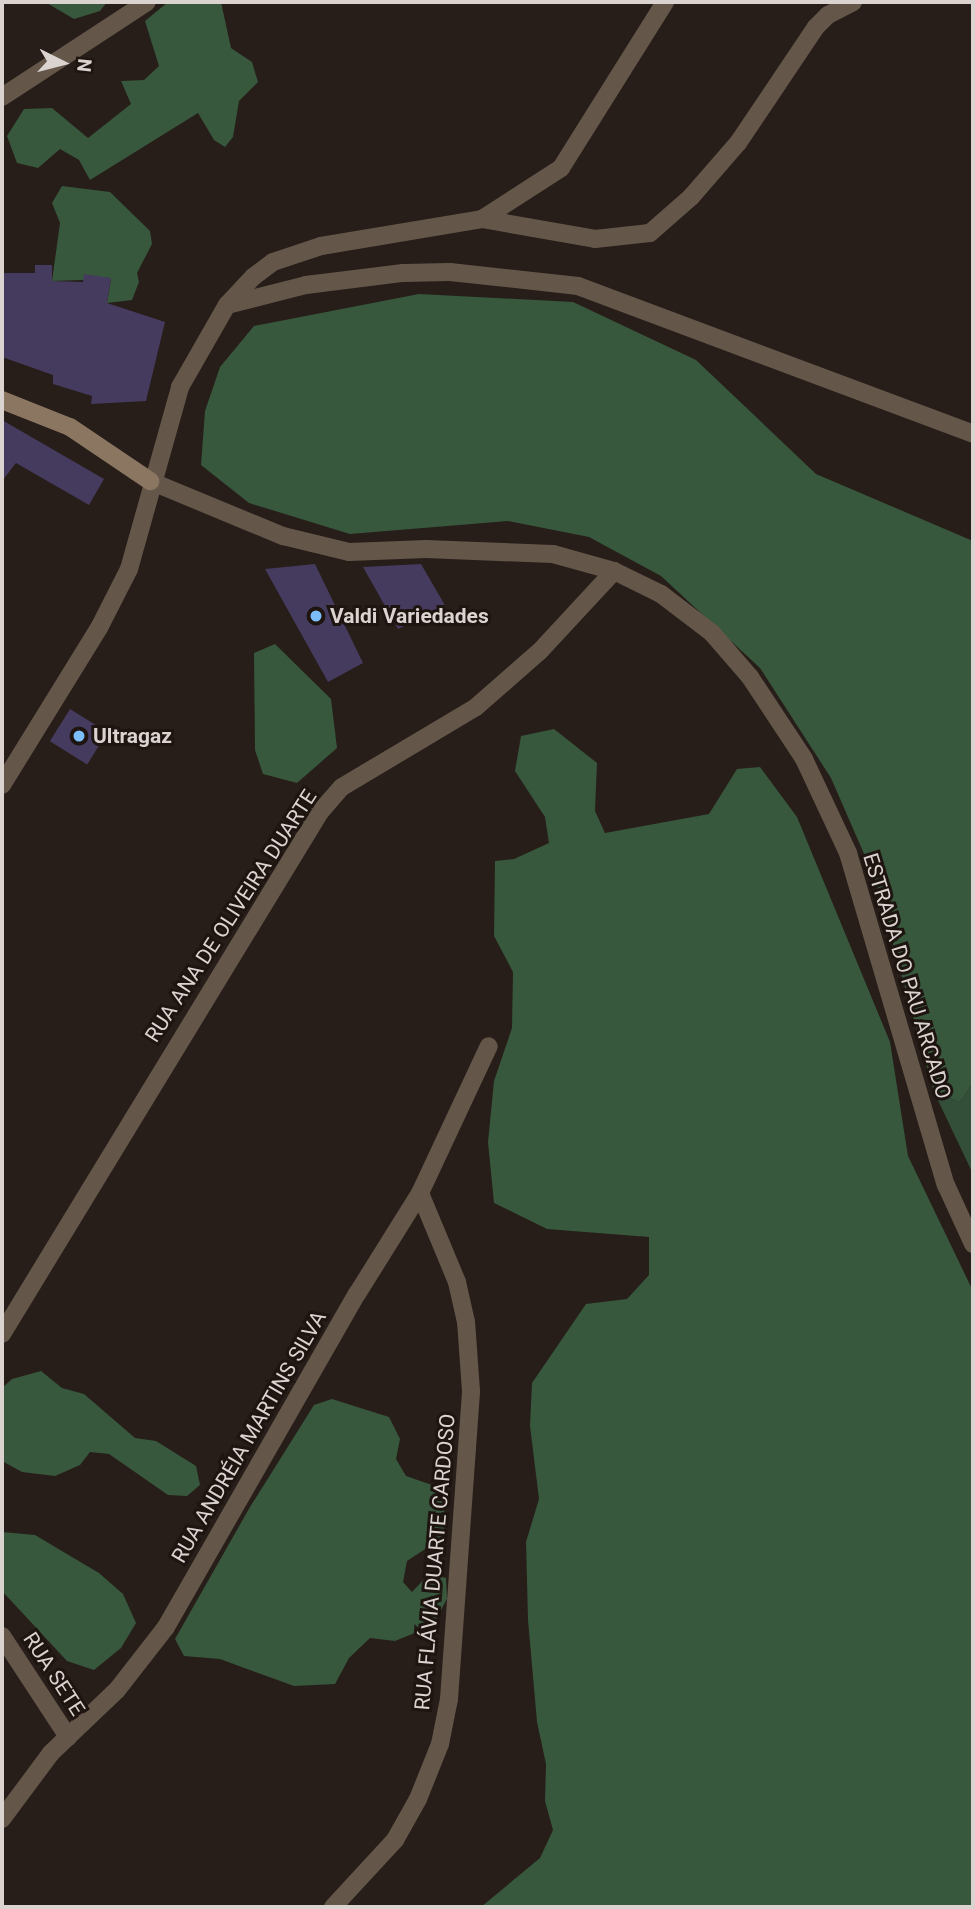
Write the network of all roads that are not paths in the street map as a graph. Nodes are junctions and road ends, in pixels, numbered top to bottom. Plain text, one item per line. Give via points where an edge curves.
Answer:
1 (147, 2) edge
2 (665, 2) edge
3 (853, 2) edge
4 (2, 97) edge
5 (482, 219) junction
6 (227, 305) junction
7 (2, 400) edge
8 (973, 434) edge
9 (150, 481) junction
10 (614, 571) junction
11 (2, 785) edge
12 (489, 1046) dead end
13 (420, 1193) junction
14 (973, 1244) edge
15 (2, 1334) edge
16 (2, 1636) edge
17 (68, 1737) junction
18 (2, 1819) edge
19 (333, 1907) edge

1 - 4 street
2 - 5 street via 561,168
3 - 5 street via 816,27 737,143 691,197 650,233 595,239
5 - 6 street via 321,246 273,262
6 - 8 street via 306,285 402,273 450,272 578,286
6 - 9 street via 180,387
7 - 9 street via 70,427
9 - 10 street, ESTRADA DO PAU ARCADO via 283,536 349,552 426,549 553,554
9 - 11 street via 147,515 129,569 99,628
10 - 14 street, ESTRADA DO PAU ARCADO via 660,594 712,633 750,677 804,760 852,866 946,1185
10 - 15 street, RUA ANA DE OLIVEIRA DUARTE via 540,651 476,707 342,787 320,812
12 - 13 street, RUA ANDRÉIA MARTINS SILVA
13 - 17 street, RUA ANDRÉIA MARTINS SILVA via 166,1627 117,1690
13 - 19 street, RUA FLÁVIA DUARTE CARDOSO via 457,1282 466,1322 471,1391 449,1699 440,1744 418,1799 395,1840
16 - 17 street, RUA SETE
17 - 18 street, RUA ANDRÉIA MARTINS SILVA

